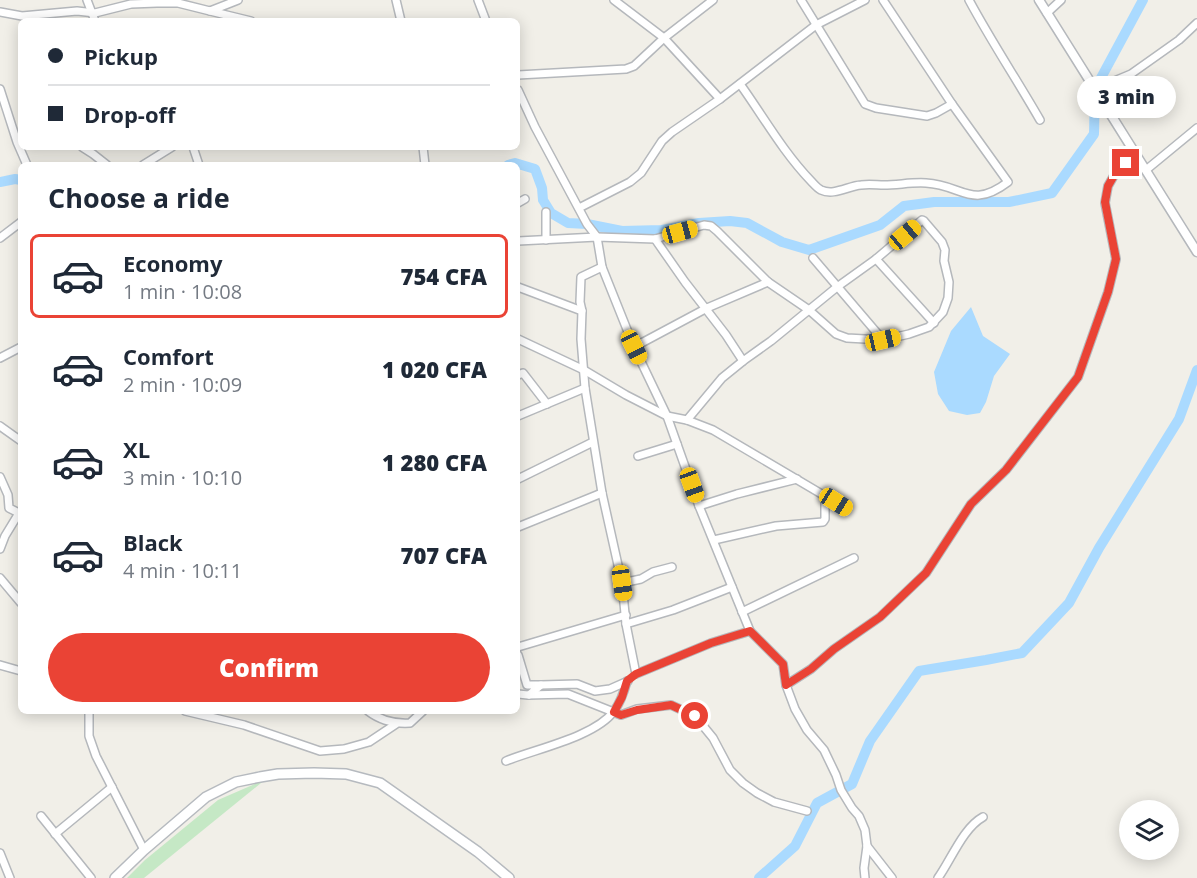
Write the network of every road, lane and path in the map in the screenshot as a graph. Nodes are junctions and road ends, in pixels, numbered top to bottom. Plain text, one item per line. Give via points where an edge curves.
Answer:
1 (87, 0) edge
2 (238, 0) edge
3 (396, 0) edge
4 (478, 0) edge
5 (614, 0) edge
6 (713, 0) edge
7 (801, 0) edge
8 (865, 0) edge
9 (883, 0) edge
10 (969, 0) edge
11 (1039, 0) edge
12 (1062, 0) edge
13 (210, 11) junction
14 (0, 12) edge
15 (91, 12) junction
16 (1047, 13) junction
17 (94, 18) edge
18 (239, 18) edge
19 (400, 18) edge
20 (485, 18) edge
21 (1197, 23) edge
22 (816, 25) junction
23 (664, 38) junction
24 (520, 75) edge
25 (740, 84) junction
26 (0, 89) edge
27 (1095, 89) junction
28 (520, 94) edge
29 (720, 99) junction
30 (952, 104) junction
31 (1040, 120) dead end
32 (1197, 128) edge
33 (18, 144) edge
34 (87, 150) edge
35 (167, 150) edge
36 (1135, 153) junction
37 (103, 162) edge
38 (148, 162) edge
39 (1146, 171) junction
40 (525, 199) dead end
41 (520, 202) edge
42 (579, 208) junction
43 (546, 212) dead end
44 (18, 224) edge
45 (597, 237) junction
46 (0, 238) edge
47 (655, 239) junction
48 (546, 240) junction
49 (520, 241) edge
50 (1197, 252) edge
51 (813, 258) dead end
52 (876, 259) junction
53 (602, 267) junction
54 (768, 282) junction
55 (520, 287) edge
56 (837, 287) junction
57 (707, 308) junction
58 (809, 310) junction
59 (582, 311) junction
60 (934, 323) junction
61 (520, 340) edge
62 (883, 340) junction
63 (634, 347) junction
64 (18, 349) edge
65 (0, 358) edge
66 (743, 361) junction
67 (584, 370) junction
68 (520, 374) edge
69 (585, 388) junction
70 (547, 404) junction
71 (520, 415) edge
72 (667, 416) junction
73 (687, 420) junction
74 (0, 426) edge
75 (18, 439) edge
76 (593, 442) junction
77 (677, 444) junction
78 (638, 456) dead end
79 (0, 477) edge
80 (520, 478) edge
81 (797, 478) junction
82 (602, 493) junction
83 (825, 496) junction
84 (1, 504) edge
85 (699, 506) junction
86 (9, 508) junction
87 (847, 509) dead end
88 (18, 513) edge
89 (18, 517) edge
90 (520, 526) edge
91 (714, 540) junction
92 (0, 549) edge
93 (854, 558) dead end
94 (672, 567) dead end
95 (0, 578) edge
96 (622, 583) junction
97 (732, 587) junction
98 (18, 599) edge
99 (742, 612) junction
100 (626, 615) junction
101 (626, 624) junction
102 (750, 631) junction
103 (520, 646) edge
104 (520, 662) edge
105 (0, 665) edge
106 (18, 670) edge
107 (636, 674) junction
108 (627, 681) junction
109 (541, 685) junction
110 (786, 685) junction
111 (520, 694) edge
112 (528, 696) junction
113 (614, 712) junction
114 (89, 714) edge
115 (198, 714) edge
116 (372, 714) edge
117 (420, 714) edge
118 (396, 724) junction
119 (506, 761) dead end
120 (112, 787) junction
121 (807, 811) dead end
122 (41, 816) dead end
123 (983, 817) dead end
124 (55, 834) junction
125 (867, 846) junction
126 (144, 850) junction
127 (0, 853) edge
128 (10, 878) edge
129 (91, 878) edge
130 (115, 878) edge
131 (509, 878) edge
132 (865, 878) edge
133 (892, 878) edge
134 (938, 878) edge

1 - 15 street
2 - 13 street
3 - 19 street
4 - 20 street
5 - 23 street
6 - 23 street
7 - 22 street
8 - 22 street
9 - 30 street
10 - 31 street
11 - 16 street
12 - 16 street
13 - 15 street via 178,3 157,3
13 - 18 street
14 - 15 street via 22,16
15 - 17 street
16 - 27 street
21 - 27 street via 1131,74
22 - 25 street
22 - 30 street via 865,104 927,116
23 - 24 street via 626,69
23 - 29 street
25 - 29 street
25 - 30 street via 797,167 819,190 834,192 860,185 926,183 974,195 998,190 1008,182
26 - 33 street
27 - 36 street
28 - 42 street
29 - 42 street via 662,141 641,173 630,182
32 - 39 street
34 - 37 street
35 - 38 street
36 - 39 street
36 - 110 street via 1108,186 1105,202 1116,259 1078,377 1006,470 971,504 926,573 880,617
39 - 50 street
40 - 41 street
42 - 45 street
43 - 48 street
44 - 46 street
45 - 47 street
45 - 48 street
45 - 53 street
47 - 54 street via 711,226
47 - 57 street
48 - 49 street
51 - 56 street
52 - 56 street
52 - 60 street
52 - 60 street via 924,221 942,242 949,282 943,312
53 - 59 street via 581,277
53 - 63 street
54 - 57 street
54 - 58 street
55 - 59 street
56 - 58 street
56 - 62 street
57 - 63 street
57 - 66 street
58 - 62 street via 836,334
58 - 66 street
59 - 67 street
60 - 62 street
61 - 67 street
63 - 72 street
64 - 65 street
66 - 73 street via 722,378
67 - 69 street
67 - 72 street
68 - 70 street via 523,373
69 - 70 street
69 - 76 street
70 - 71 street
72 - 73 street
72 - 77 street
73 - 81 street via 713,430
74 - 75 street
76 - 80 street
76 - 82 street
77 - 78 street
77 - 85 street
79 - 86 street
81 - 83 street
81 - 85 street
82 - 90 street
82 - 96 street
83 - 87 street
83 - 91 street via 823,522 776,526
84 - 86 street
85 - 91 street
86 - 88 street
89 - 92 street
91 - 97 street
93 - 99 street
94 - 96 street
95 - 98 street
96 - 100 street
97 - 99 street
97 - 101 street
99 - 102 street
100 - 101 street
100 - 103 street
101 - 107 street
102 - 107 street
102 - 110 street via 783,664
104 - 109 street via 527,685
105 - 106 street
107 - 108 street
108 - 109 street via 595,691 577,684
108 - 113 street
109 - 112 street
110 - 125 street via 795,709 824,750 841,790 859,816
111 - 112 street
112 - 113 street via 568,694
113 - 119 street via 577,736
113 - 121 street via 621,715 671,705 695,716 743,783 774,802
114 - 120 street via 89,736
115 - 118 street via 320,751 369,742
116 - 118 street
117 - 118 street via 410,723
120 - 124 street
120 - 126 street
122 - 124 street
123 - 134 street via 959,842
124 - 129 street
125 - 132 street
125 - 133 street
126 - 130 main road
126 - 131 main road via 207,797 236,782 278,774 346,774 380,783
127 - 128 street

